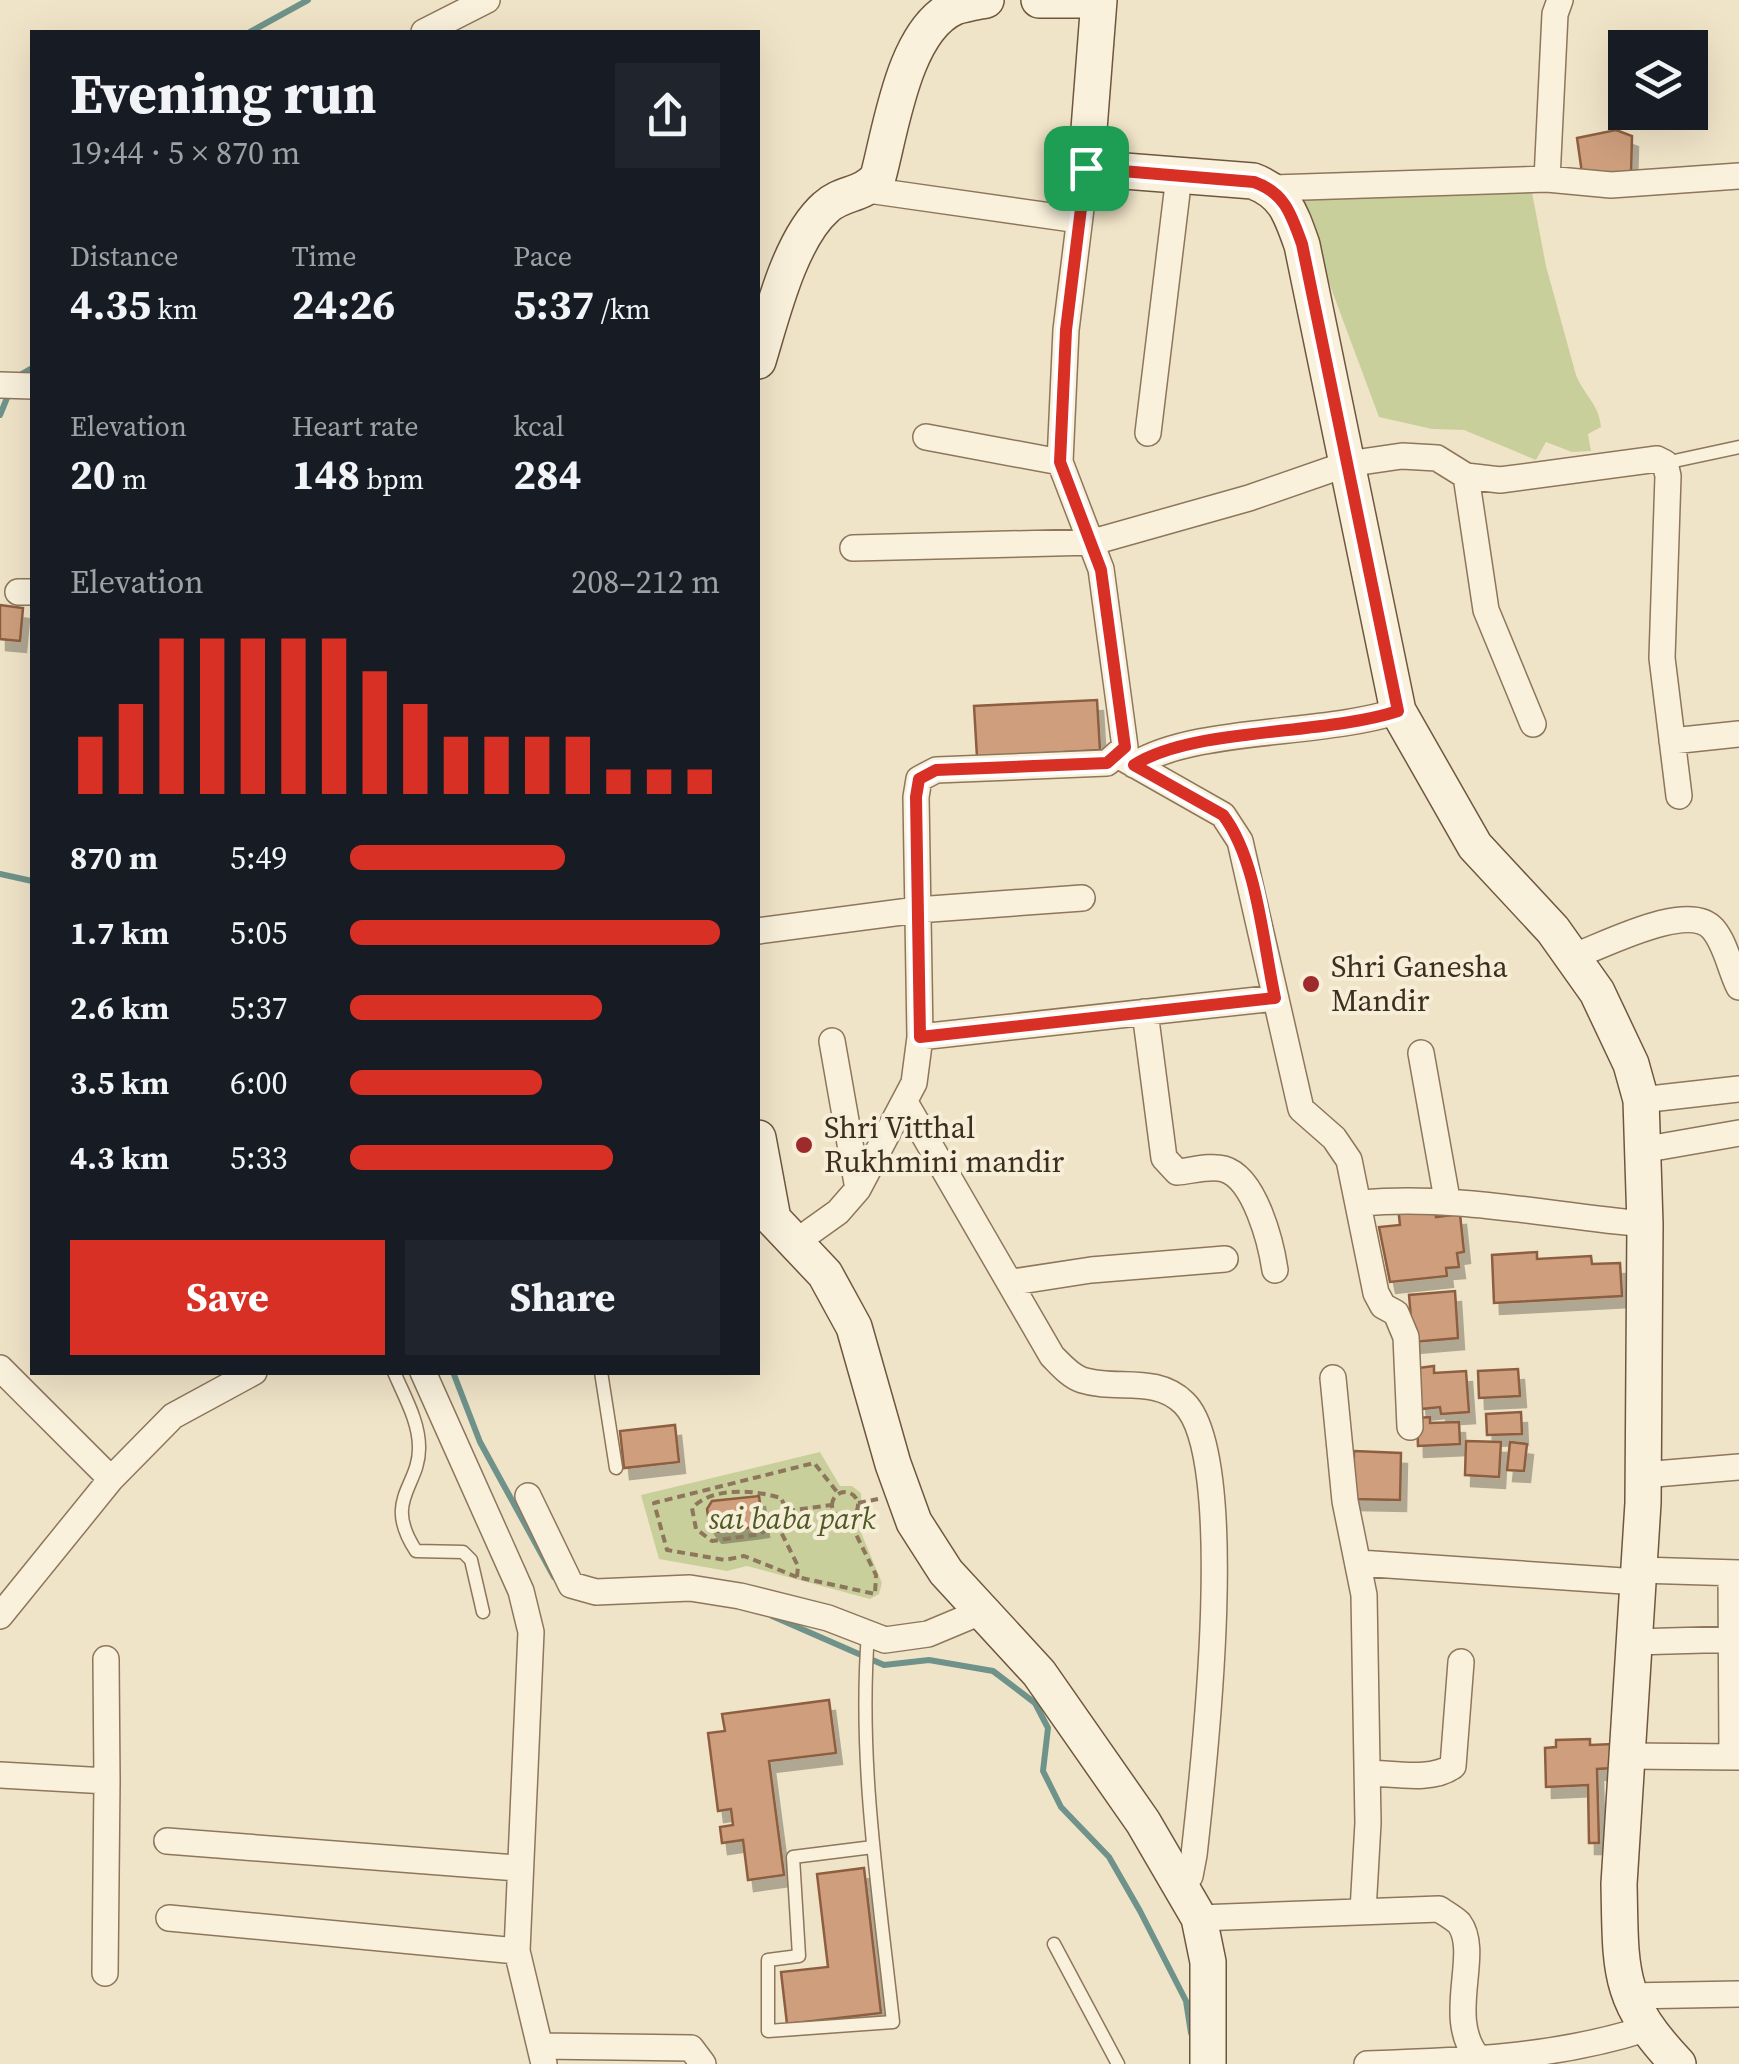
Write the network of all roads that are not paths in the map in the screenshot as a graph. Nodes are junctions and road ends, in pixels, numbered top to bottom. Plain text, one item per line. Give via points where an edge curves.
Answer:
1 (487, 0) edge
2 (986, 0) edge
3 (1039, 0) edge
4 (1080, 0) edge
5 (1099, 0) edge
6 (1560, 0) edge
7 (934, 12) edge
8 (428, 30) edge
9 (1086, 168) junction
10 (1179, 176) junction
11 (1739, 176) edge
12 (1547, 179) junction
13 (1273, 188) junction
14 (868, 190) junction
15 (1079, 220) junction
16 (760, 354) edge
17 (0, 385) edge
18 (30, 386) edge
19 (1148, 433) dead end
20 (926, 437) dead end
21 (1739, 447) edge
22 (1060, 462) junction
23 (1347, 464) junction
24 (1666, 464) junction
25 (1466, 476) junction
26 (1093, 542) junction
27 (853, 548) dead end
28 (1398, 711) junction
29 (1533, 724) dead end
30 (1739, 734) edge
31 (1672, 741) junction
32 (1127, 760) junction
33 (1679, 796) dead end
34 (1082, 898) dead end
35 (918, 910) junction
36 (760, 931) edge
37 (1572, 957) junction
38 (1739, 987) edge
39 (1275, 998) junction
40 (1144, 1012) junction
41 (920, 1037) junction
42 (832, 1042) dead end
43 (1421, 1052) dead end
44 (1739, 1089) edge
45 (1641, 1100) junction
46 (906, 1104) junction
47 (1739, 1132) edge
48 (760, 1148) edge
49 (1642, 1150) junction
50 (858, 1188) junction
51 (1447, 1199) junction
52 (1361, 1203) junction
53 (1645, 1224) junction
54 (776, 1228) edge
55 (1225, 1259) dead end
56 (1275, 1270) dead end
57 (1013, 1282) junction
58 (0, 1368) edge
59 (248, 1375) edge
60 (395, 1375) edge
61 (423, 1375) edge
62 (601, 1375) edge
63 (1333, 1378) dead end
64 (1410, 1427) dead end
65 (1739, 1467) edge
66 (616, 1468) dead end
67 (1642, 1475) junction
68 (110, 1478) junction
69 (528, 1496) dead end
70 (1359, 1563) junction
71 (1735, 1573) edge
72 (1638, 1576) junction
73 (983, 1611) junction
74 (483, 1612) dead end
75 (0, 1616) edge
76 (867, 1639) junction
77 (1734, 1640) edge
78 (1634, 1642) junction
79 (106, 1659) dead end
80 (1461, 1662) dead end
81 (1627, 1756) junction
82 (1736, 1757) edge
83 (1367, 1772) junction
84 (0, 1775) edge
85 (107, 1781) junction
86 (167, 1841) dead end
87 (874, 1847) junction
88 (517, 1868) junction
89 (1180, 1888) junction
90 (1362, 1911) junction
91 (168, 1918) dead end
92 (1199, 1918) junction
93 (1054, 1944) dead end
94 (517, 1951) junction
95 (105, 1973) dead end
96 (1739, 1994) edge
97 (1628, 1996) junction
98 (1645, 2030) junction
99 (542, 2055) edge
100 (1478, 2060) junction
101 (704, 2064) edge
102 (1118, 2064) edge
103 (1208, 2064) edge
104 (1367, 2064) edge
105 (1678, 2064) edge

1 - 8 street
2 - 7 street
3 - 4 street
5 - 9 street
6 - 12 street
7 - 14 street via 910,60 878,177
9 - 10 street
9 - 15 street
10 - 13 street
10 - 19 street
11 - 12 street via 1611,185
12 - 13 street
13 - 23 street via 1289,208 1302,244
14 - 15 street
14 - 16 street via 830,202 810,222
15 - 22 street
17 - 18 street
20 - 22 street
21 - 24 lane
22 - 26 street
23 - 25 street via 1437,458
23 - 26 street
23 - 28 street
24 - 25 street via 1657,459 1500,480
24 - 31 street via 1662,658
25 - 29 street via 1486,610
26 - 27 street
26 - 32 street
28 - 32 street via 1362,723 1171,748
28 - 37 street via 1476,846
30 - 31 street
31 - 33 street
32 - 35 street via 936,770 919,779
32 - 39 street via 1223,815 1232,827
34 - 35 street
35 - 36 street
35 - 41 street
37 - 38 street via 1675,918 1700,919 1714,929
37 - 45 street via 1597,992
39 - 40 street
39 - 52 street via 1301,1109 1349,1160
40 - 41 street
40 - 56 street via 1164,1158 1177,1172 1217,1168 1233,1174 1264,1218
41 - 46 street
42 - 50 street
43 - 51 street
44 - 45 street
45 - 49 street
46 - 50 street
46 - 57 street
47 - 49 street
48 - 54 street
49 - 53 street
50 - 54 street via 838,1212
51 - 52 street
51 - 53 street
52 - 64 street via 1376,1293 1396,1313 1406,1337
53 - 67 street
54 - 73 street via 825,1274 854,1328 914,1522 946,1572
55 - 57 street
57 - 89 street via 1052,1356 1068,1371 1083,1380 1141,1384 1176,1395 1196,1417 1206,1453 1212,1692 1194,1855
58 - 68 street
59 - 68 street via 173,1416
60 - 74 lane via 419,1447 401,1498 409,1541 416,1551 463,1552 471,1560
61 - 88 street via 521,1591 531,1632
62 - 66 lane
63 - 70 street via 1345,1501
65 - 67 street
67 - 72 street
68 - 75 street
69 - 76 street via 571,1585 596,1592 690,1588 828,1618
70 - 72 street
70 - 83 street
71 - 72 street
71 - 77 street
72 - 78 street
73 - 76 street via 928,1634
73 - 89 street via 1039,1673 1143,1822
76 - 87 lane
77 - 78 street
77 - 82 street
78 - 81 street
79 - 85 street
80 - 83 street via 1453,1766 1425,1775
81 - 82 street
81 - 97 street via 1619,1884
83 - 90 street
84 - 85 street
85 - 95 street
86 - 88 street
87 - 87 lane via 893,2022 768,2031 768,1960 799,1956 794,1857
88 - 94 street
89 - 92 street
90 - 92 street
90 - 100 street via 1439,1909 1459,1924 1463,2035
91 - 94 street
92 - 103 street via 1210,2006
93 - 102 lane
94 - 99 street
96 - 97 street
97 - 98 street
98 - 100 street via 1590,2047
98 - 105 street
99 - 101 street via 668,2046 691,2048
100 - 104 street

